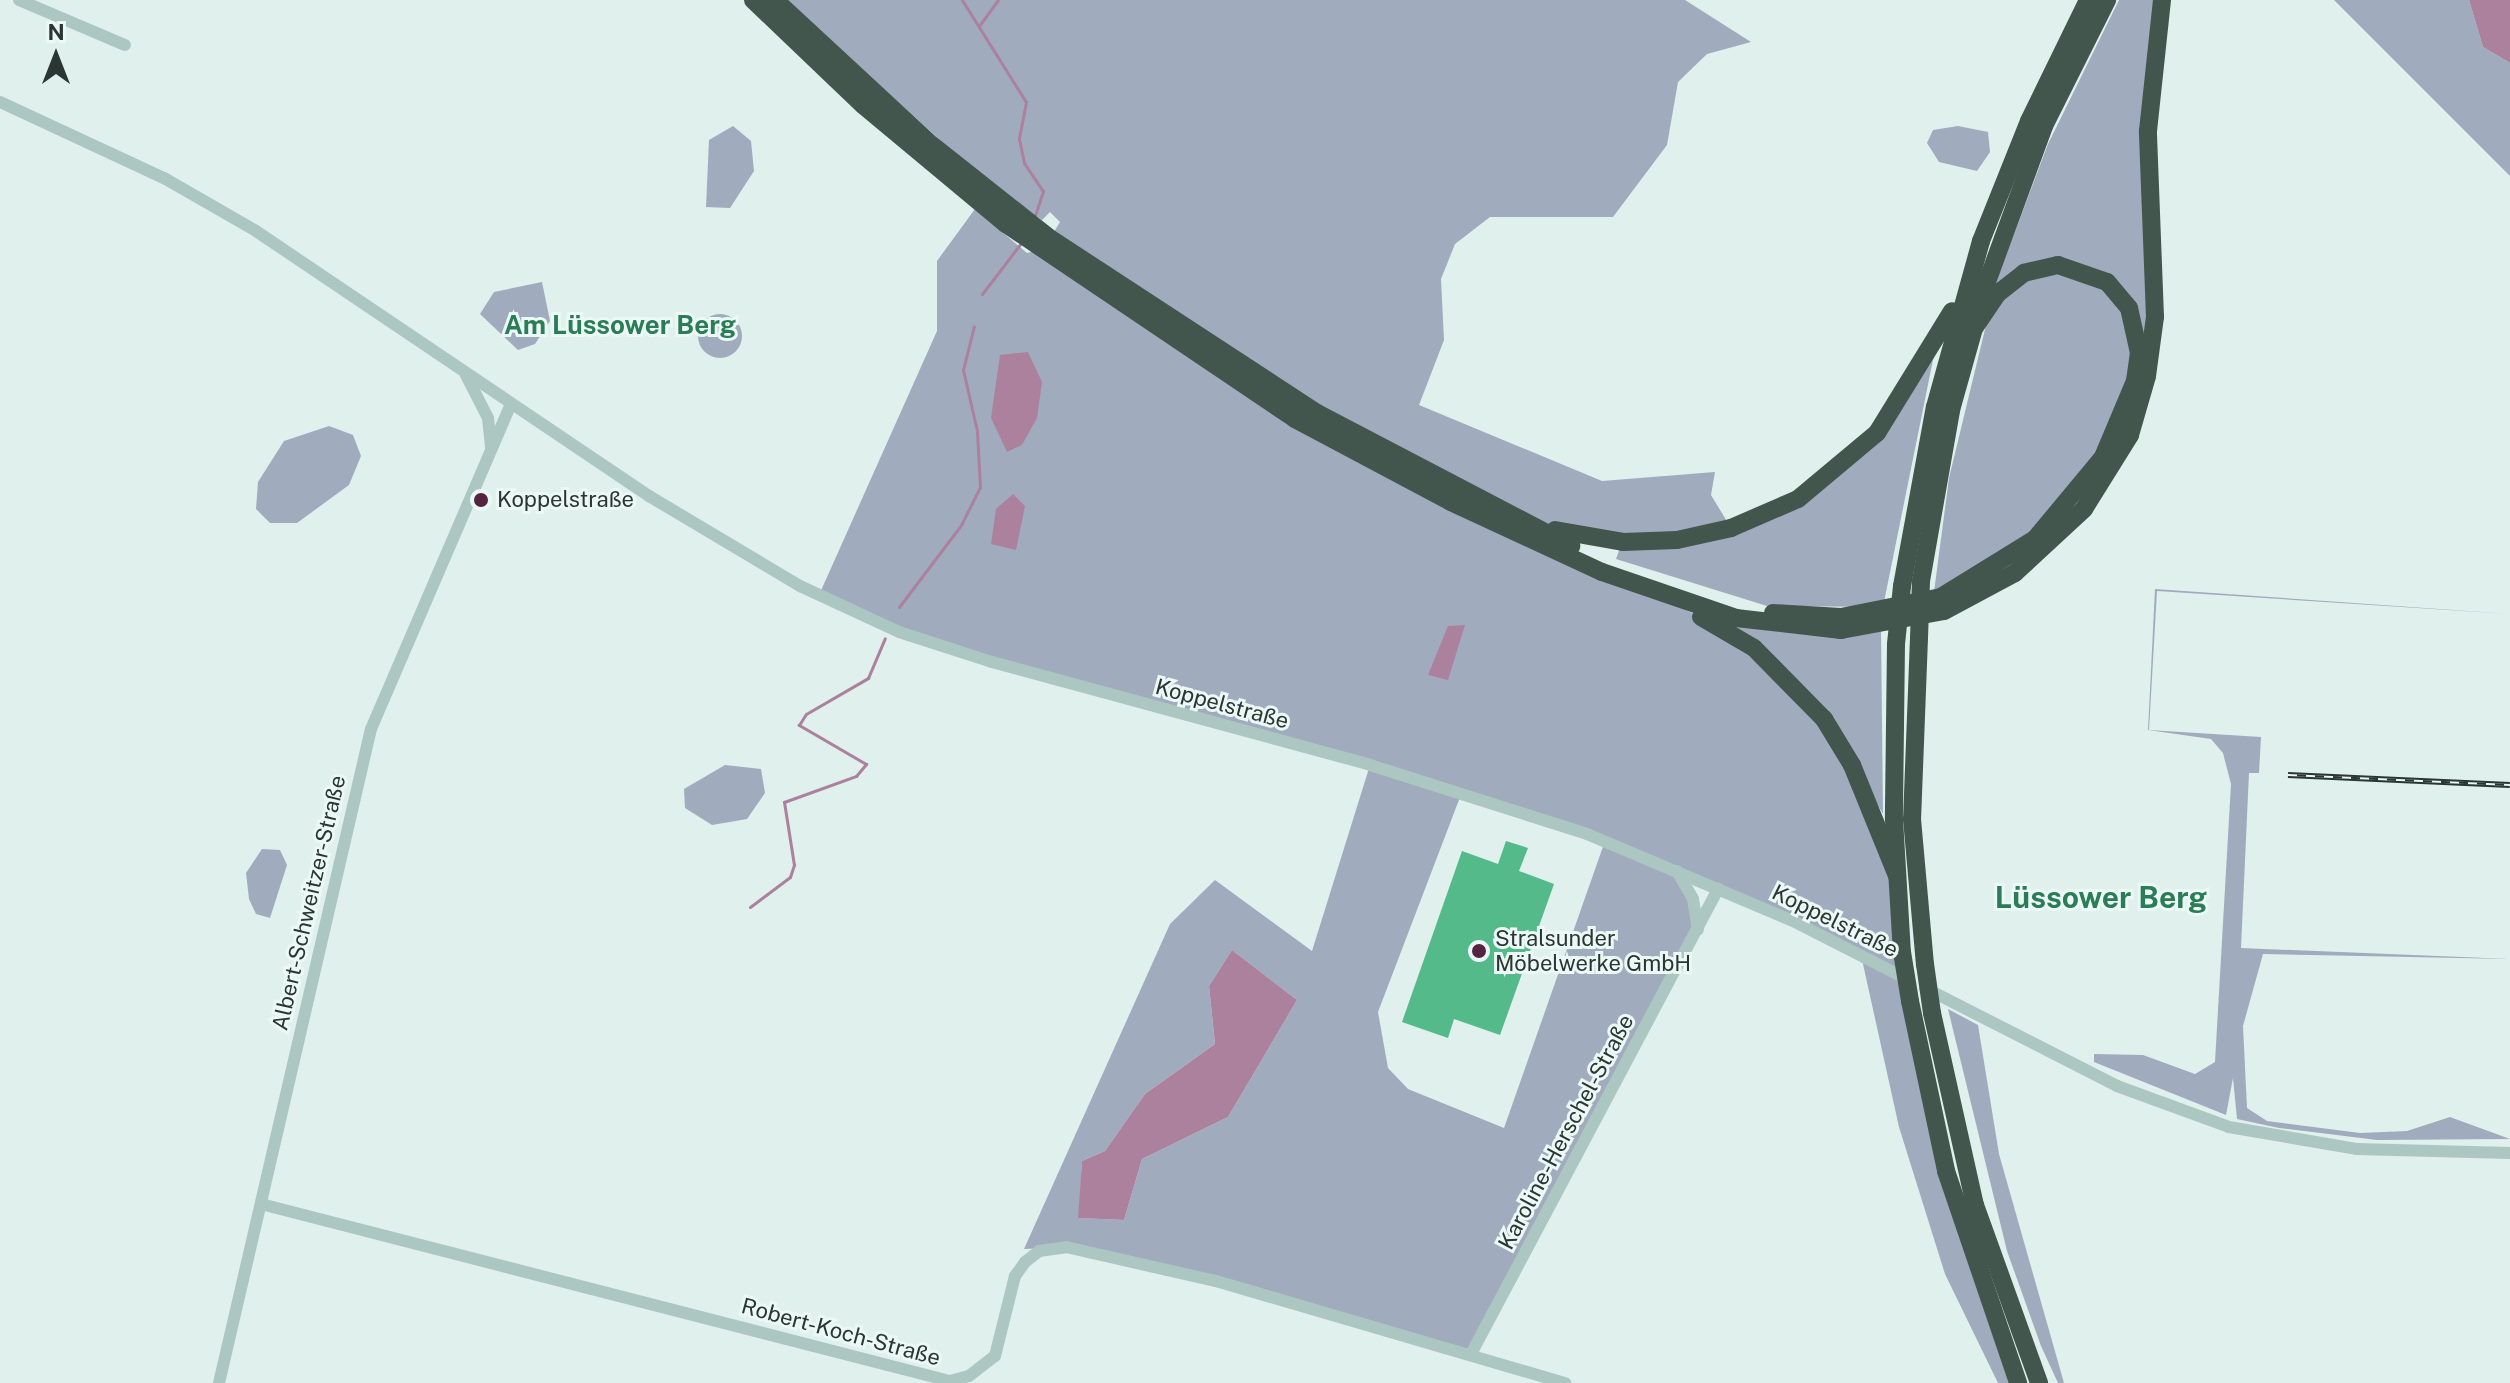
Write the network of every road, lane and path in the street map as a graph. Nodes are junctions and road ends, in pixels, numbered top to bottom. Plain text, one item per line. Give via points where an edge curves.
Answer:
1 (19, 0) edge
2 (753, 0) edge
3 (775, 0) edge
4 (2088, 0) edge
5 (2107, 0) edge
6 (2162, 0) edge
7 (125, 45) dead end
8 (0, 102) edge
9 (1010, 218) junction
10 (1044, 244) junction
11 (1970, 277) junction
12 (1971, 333) junction
13 (466, 375) junction
14 (511, 404) junction
15 (491, 449) junction
16 (1529, 524) junction
17 (1622, 580) junction
18 (1677, 871) junction
19 (1897, 876) junction
20 (1718, 889) junction
21 (1698, 930) junction
22 (2510, 1153) edge
23 (261, 1204) junction
24 (1471, 1354) junction
25 (219, 1383) edge
26 (1565, 1383) edge
27 (2018, 1383) edge
28 (2039, 1383) edge

1 - 7 street
2 - 9 highway via 863,105
3 - 9 highway
4 - 11 highway via 2018,146
5 - 12 highway via 2024,176
6 - 17 highway via 2149,115 2155,317 2147,376 2130,435 2104,482 2063,533 2015,573 1970,599 1907,622 1867,628 1810,630 1736,618
8 - 13 street, Koppelstraße via 164,178 256,231
9 - 10 highway
10 - 16 highway via 1317,413
10 - 17 highway via 1295,419 1451,502
11 - 16 highway via 1890,416 1842,468 1798,499 1752,522 1677,540 1623,542
11 - 19 highway, bridge via 1935,407 1902,586 1896,644
12 - 16 highway via 2010,281 2040,268 2075,267 2107,282 2129,308 2137,366 2103,457 2062,513 1992,571 1941,597 1841,617 1768,612 1658,582
12 - 28 highway, bridge via 1921,581 1911,803 1932,1013 1975,1205
13 - 14 street, Koppelstraße
13 - 15 street via 488,418
14 - 15 street, Albert-Schweitzer-Straße
14 - 18 street, Koppelstraße via 697,527 800,586 899,632 1462,792
15 - 23 street, Albert-Schweitzer-Straße via 371,729
17 - 19 highway via 1729,631 1806,696 1852,765
18 - 20 street, Koppelstraße
18 - 21 street via 1693,899
19 - 27 highway, bridge via 1910,1001 1946,1171
20 - 21 street, Karoline-Herschel-Straße
20 - 22 street, Koppelstraße via 2171,1109 2306,1143
21 - 24 street, Karoline-Herschel-Straße
23 - 24 street, Robert-Koch-Straße via 950,1381 969,1376 995,1356 1015,1276 1025,1262 1039,1251 1066,1247 1216,1281
23 - 25 street, Albert-Schweitzer-Straße
24 - 26 street, Robert-Koch-Straße

